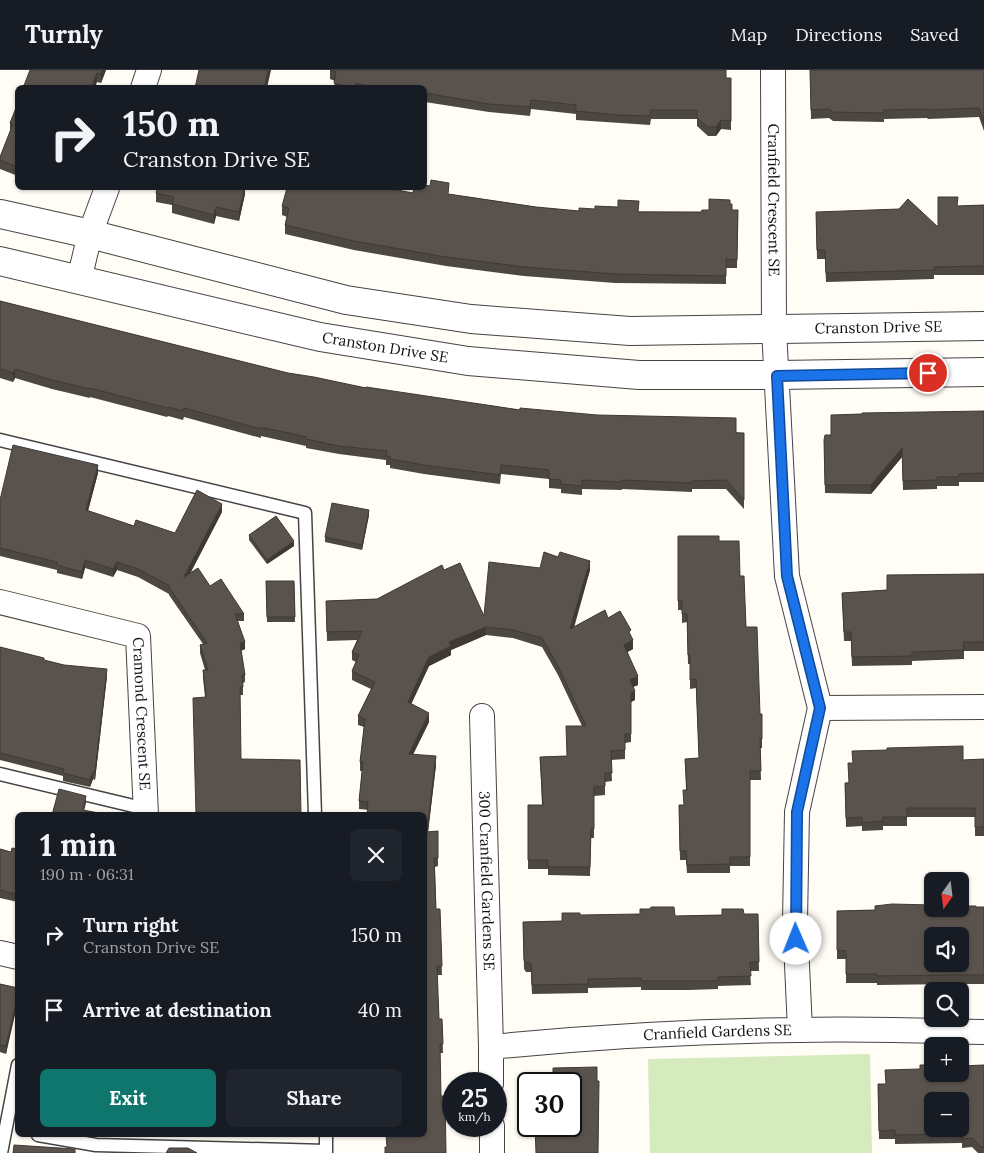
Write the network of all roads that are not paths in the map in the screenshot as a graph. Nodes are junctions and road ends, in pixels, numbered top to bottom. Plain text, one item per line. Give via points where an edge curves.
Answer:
1 (150, 70) edge
2 (773, 70) edge
3 (144, 85) edge
4 (106, 190) edge
5 (0, 214) edge
6 (90, 234) junction
7 (0, 261) edge
8 (79, 280) junction
9 (984, 326) edge
10 (774, 329) junction
11 (984, 372) edge
12 (777, 376) junction
13 (0, 440) edge
14 (0, 602) edge
15 (984, 707) edge
16 (820, 708) junction
17 (482, 716) dead end
18 (0, 774) edge
19 (146, 812) edge
20 (315, 812) edge
21 (0, 953) edge
22 (15, 956) edge
23 (800, 1030) junction
24 (984, 1032) edge
25 (491, 1046) junction
26 (491, 1072) edge
27 (15, 1079) edge
28 (4, 1129) junction
29 (15, 1131) edge
30 (50, 1137) edge
31 (326, 1137) edge
32 (492, 1137) edge
33 (326, 1152) edge
34 (1, 1153) edge
35 (492, 1153) edge

1 - 3 street
2 - 10 street, Cranfield Crescent SE
4 - 6 street
5 - 6 street, Cranston Drive SE
6 - 8 street
6 - 10 street, Cranston Drive SE via 346,300 471,319 630,331
7 - 8 street, Cranston Drive SE
8 - 12 street, Cranston Drive SE via 320,337 468,361 639,375
9 - 10 street, Cranston Drive SE
10 - 12 street
11 - 12 street, Cranston Drive SE
12 - 16 street, Cranfield Gardens SE via 787,576
13 - 20 lane via 305,513
14 - 19 street, Cramond Crescent SE via 138,636
15 - 16 street
16 - 23 street, Cranfield Gardens SE via 797,812 795,921
17 - 25 street, 300 Cranfield Gardens SE
18 - 19 lane
21 - 22 street
23 - 24 street
23 - 25 street, Cranfield Gardens SE via 625,1036
25 - 26 street
27 - 28 lane
28 - 29 lane
28 - 34 lane
30 - 33 lane via 96,1145
31 - 33 lane
32 - 35 street

